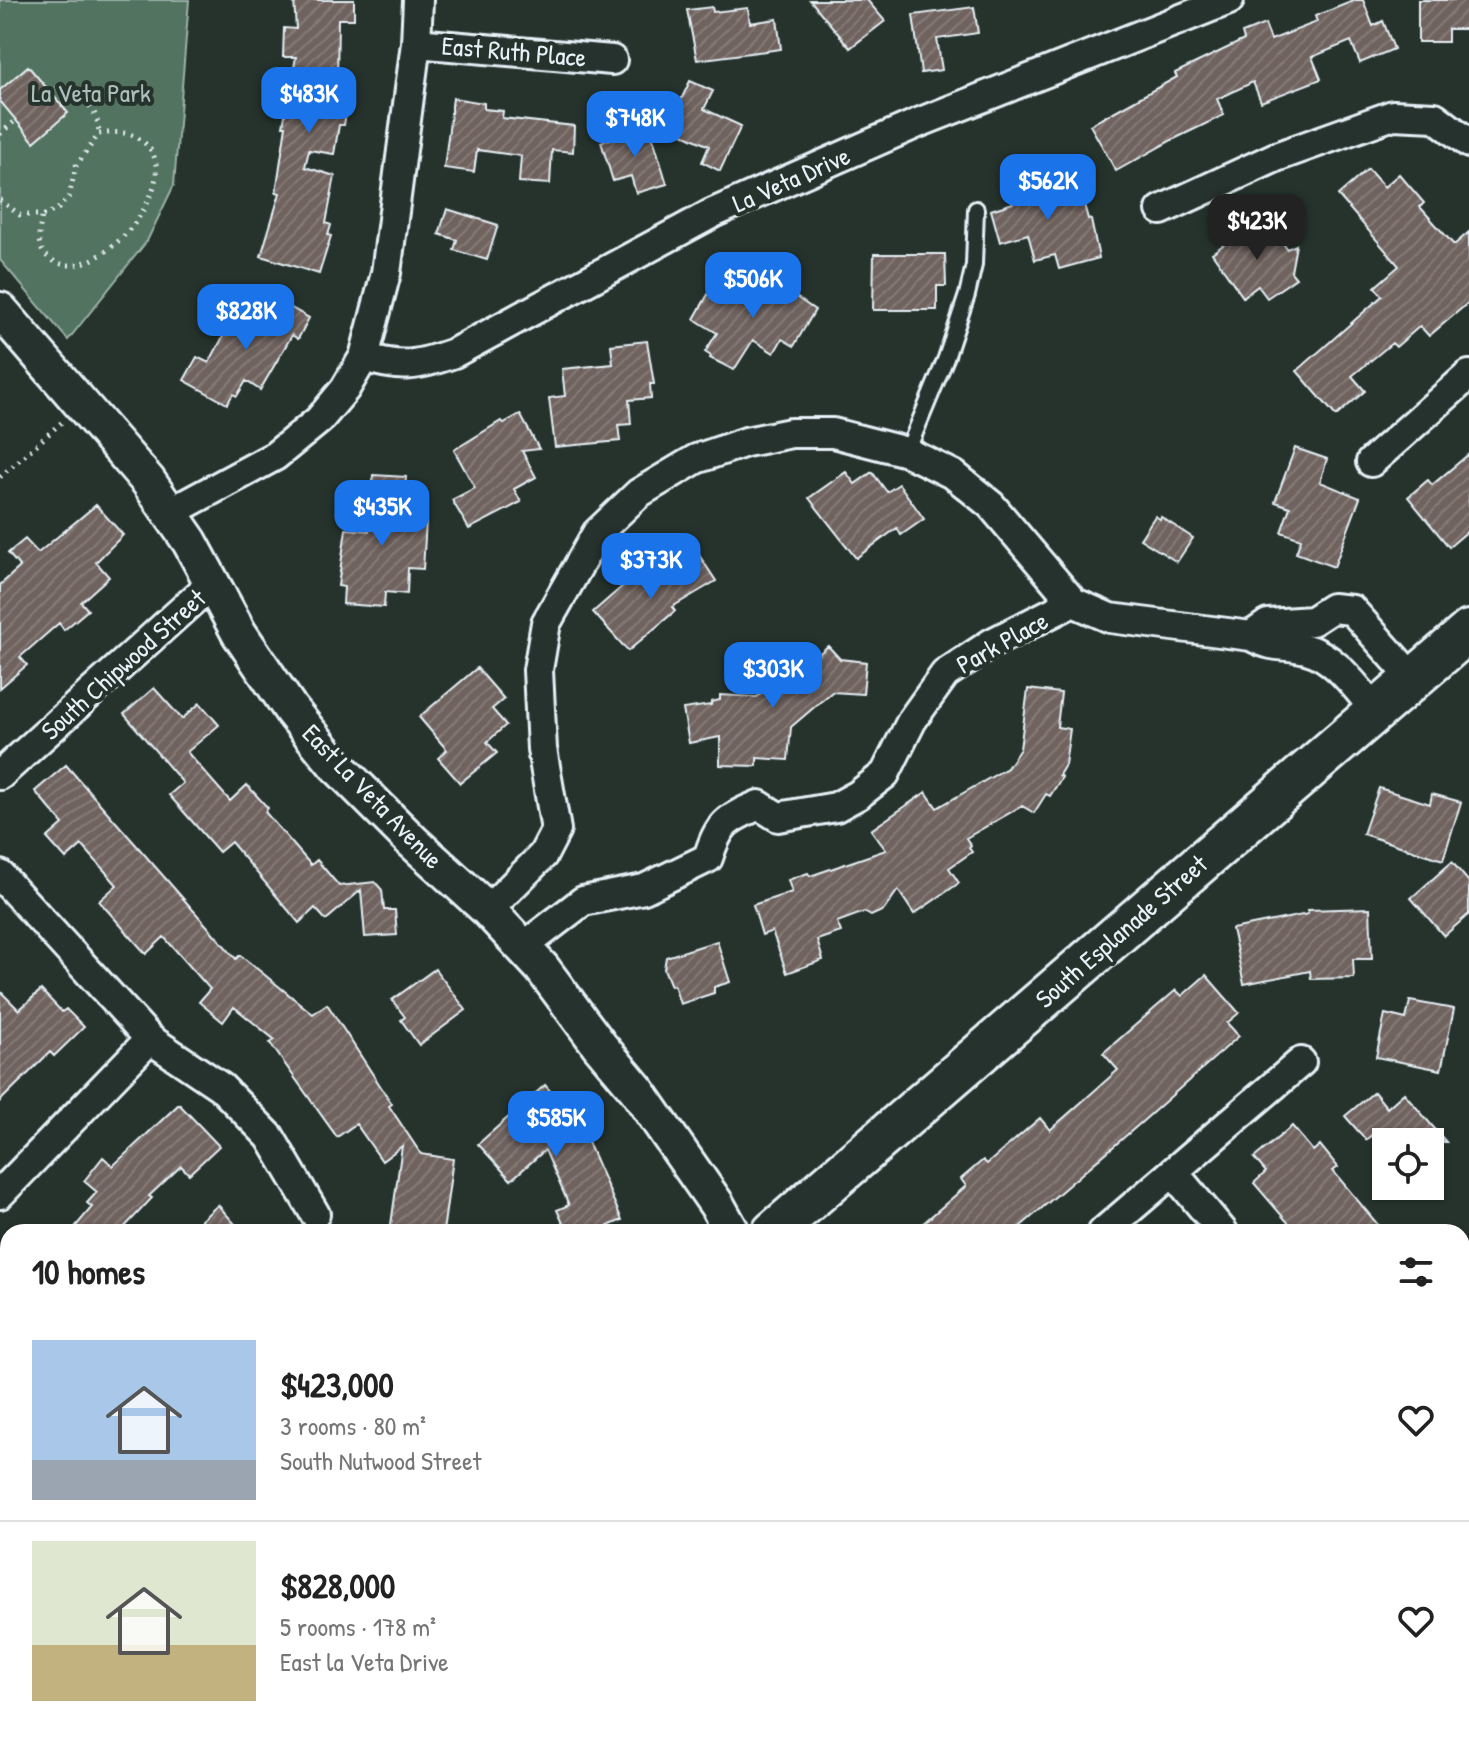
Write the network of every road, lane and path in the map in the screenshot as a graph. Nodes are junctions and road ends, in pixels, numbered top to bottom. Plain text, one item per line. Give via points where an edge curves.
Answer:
1 (418, 0) edge
2 (1229, 0) edge
3 (416, 43) junction
4 (612, 60) dead end
5 (49, 92) dead end
6 (16, 120) dead end
7 (0, 134) edge
8 (99, 134) junction
9 (1469, 143) edge
10 (0, 200) edge
11 (976, 209) dead end
12 (1161, 210) dead end
13 (42, 216) junction
14 (0, 310) edge
15 (364, 357) junction
16 (1469, 375) edge
17 (82, 403) junction
18 (907, 452) junction
19 (1371, 462) dead end
20 (0, 477) edge
21 (171, 512) junction
22 (211, 584) junction
23 (1073, 602) junction
24 (1315, 619) junction
25 (1469, 631) edge
26 (1251, 636) junction
27 (1311, 651) junction
28 (1413, 679) junction
29 (1376, 711) junction
30 (0, 775) edge
31 (0, 875) edge
32 (488, 910) junction
33 (523, 947) junction
34 (150, 1039) junction
35 (1301, 1062) dead end
36 (1173, 1172) junction
37 (0, 1194) edge
38 (315, 1214) dead end
39 (728, 1224) edge
40 (782, 1224) edge
41 (1112, 1224) edge
42 (1216, 1224) edge

1 - 3 street
2 - 15 street, La Veta Drive via 918,123 713,213 454,353 409,365
3 - 4 street, East Ruth Place
3 - 15 street via 386,273
5 - 8 path via 61,87 84,97 94,111
6 - 7 path
8 - 13 path via 76,166 69,197
8 - 13 path via 131,135 153,154 156,185 136,220 99,256 71,266 41,251
9 - 12 street via 1435,117 1393,115 1276,157
10 - 13 path via 20,215
11 - 18 lane via 967,295
14 - 17 street, East La Veta Avenue
15 - 21 street via 319,420 275,456
16 - 19 street
17 - 20 path
17 - 21 street, East La Veta Avenue
18 - 23 street via 954,475 991,505
18 - 32 street via 833,433 791,433 746,442 696,459 650,486 597,533 546,623 538,670 542,749 556,830 543,855
21 - 22 street, East La Veta Avenue
22 - 30 street, South Chipwood Street
22 - 32 street, East La Veta Avenue via 291,710 335,764
23 - 26 street via 1110,618
23 - 33 street, Park Place via 945,674 912,720 885,774 858,795 836,807 778,817 759,805 733,816 716,833 708,858 644,889 583,901
24 - 26 street via 1268,624
24 - 27 lane
24 - 28 street via 1332,608 1352,610
25 - 28 main road, South Esplanade Street
26 - 27 street via 1268,645
27 - 29 street via 1346,676
28 - 29 main road, South Esplanade Street
29 - 40 main road, South Esplanade Street
31 - 34 street
32 - 33 street, East La Veta Avenue
33 - 39 street, East La Veta Avenue via 637,1090
34 - 37 street
34 - 38 street via 221,1087 270,1137
35 - 36 street
36 - 41 street
36 - 42 street

